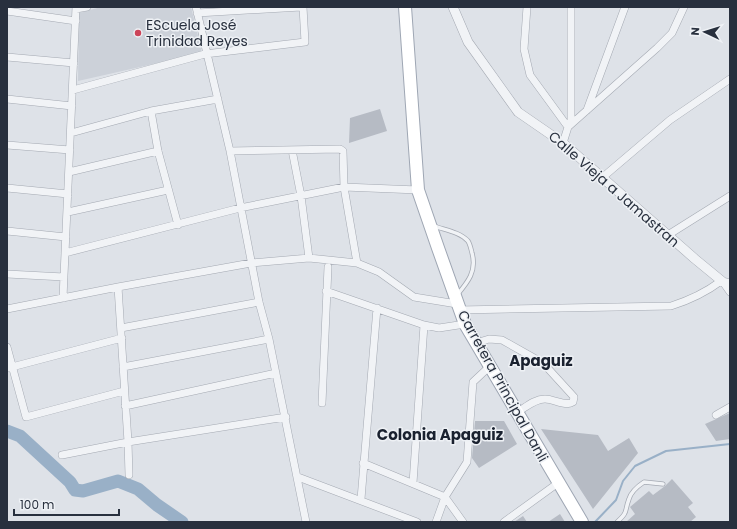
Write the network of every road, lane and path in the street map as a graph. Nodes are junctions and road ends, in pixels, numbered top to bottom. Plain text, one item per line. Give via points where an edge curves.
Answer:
1 (87, 7) edge
2 (302, 7) edge
3 (405, 7) edge
4 (453, 7) edge
5 (527, 7) edge
6 (571, 7) edge
7 (625, 7) edge
8 (684, 7) edge
9 (76, 8) edge
10 (196, 10) edge
11 (7, 11) edge
12 (76, 21) junction
13 (205, 54) junction
14 (7, 57) edge
15 (74, 63) junction
16 (730, 79) edge
17 (72, 90) junction
18 (7, 99) edge
19 (218, 99) junction
20 (72, 106) junction
21 (151, 111) junction
22 (586, 111) junction
23 (570, 126) junction
24 (71, 133) junction
25 (563, 143) junction
26 (7, 145) edge
27 (70, 150) junction
28 (292, 150) junction
29 (158, 151) junction
30 (230, 151) junction
31 (69, 172) junction
32 (603, 177) junction
33 (344, 187) junction
34 (7, 188) edge
35 (168, 190) junction
36 (418, 190) junction
37 (68, 194) junction
38 (301, 196) junction
39 (730, 196) edge
40 (240, 208) junction
41 (68, 212) junction
42 (178, 225) junction
43 (430, 225) junction
44 (7, 231) edge
45 (668, 235) junction
46 (66, 237) junction
47 (65, 253) junction
48 (309, 258) junction
49 (252, 263) junction
50 (356, 263) junction
51 (328, 267) dead end
52 (7, 274) edge
53 (64, 277) junction
54 (725, 282) edge
55 (118, 286) junction
56 (326, 291) junction
57 (730, 292) edge
58 (63, 298) junction
59 (259, 302) junction
60 (457, 304) junction
61 (377, 308) junction
62 (7, 309) edge
63 (465, 324) junction
64 (424, 325) junction
65 (121, 328) junction
66 (122, 338) junction
67 (269, 339) junction
68 (476, 343) junction
69 (7, 347) edge
70 (123, 367) junction
71 (489, 367) junction
72 (9, 368) edge
73 (276, 373) junction
74 (567, 389) junction
75 (124, 391) junction
76 (560, 401) junction
77 (322, 403) dead end
78 (125, 406) junction
79 (730, 406) edge
80 (516, 413) junction
81 (716, 415) dead end
82 (286, 417) junction
83 (128, 442) junction
84 (62, 455) dead end
85 (364, 463) junction
86 (129, 475) dead end
87 (298, 477) junction
88 (413, 483) junction
89 (558, 484) junction
90 (663, 484) dead end
91 (445, 497) junction
92 (361, 499) junction
93 (306, 522) edge
94 (417, 522) edge
95 (436, 522) edge
96 (463, 522) edge
97 (504, 522) edge
98 (582, 522) edge
99 (617, 522) edge

1 - 9 street
2 - 10 street
2 - 13 street via 304,42
3 - 36 main road, Carretera Principal Danli
4 - 25 street, Calle Vieja a Jamastran via 468,42 518,112
5 - 23 street via 524,49 530,74
6 - 23 street
7 - 22 street
8 - 22 street via 672,33
9 - 12 street
10 - 13 street
11 - 12 street
12 - 15 street
13 - 17 street
13 - 19 street
14 - 15 street
15 - 17 street
16 - 32 street via 670,120
17 - 20 street
18 - 20 street
19 - 21 street
19 - 30 street
20 - 24 street
21 - 24 street
21 - 29 street
22 - 23 street
23 - 25 street
24 - 27 street
25 - 32 street, Calle Vieja a Jamastran
26 - 27 street
27 - 31 street
28 - 30 street
28 - 33 street via 340,149 344,157
28 - 38 street
29 - 31 street
29 - 35 street
30 - 40 street
31 - 37 street
32 - 45 street, Calle Vieja a Jamastran
33 - 36 street
33 - 38 street
33 - 50 street
34 - 37 street
35 - 41 street
35 - 42 street
36 - 43 main road, Carretera Principal Danli
37 - 41 street
38 - 40 street
38 - 48 street
39 - 45 street
40 - 42 street
40 - 49 street
41 - 46 street
42 - 47 street
43 - 60 main road, Carretera Principal Danli
43 - 60 lane via 457,234 469,242 474,260 473,269
44 - 46 street
45 - 54 street, Calle Vieja a Jamastran
46 - 47 street
47 - 53 street
48 - 49 street
48 - 50 street
49 - 55 street
49 - 59 street
50 - 60 street via 379,272 414,297
51 - 56 street
52 - 53 street
53 - 58 street
54 - 57 street
54 - 60 street via 671,306
55 - 58 street
55 - 65 street
56 - 61 street
56 - 77 street
58 - 62 street
59 - 65 street
59 - 67 street
60 - 63 main road, Carretera Principal Danli
61 - 64 street
61 - 85 street
63 - 64 street via 439,328
63 - 68 main road, Carretera Principal Danli
64 - 88 street
65 - 66 street
66 - 70 street
66 - 72 street
67 - 70 street
67 - 73 street
68 - 71 main road, Carretera Principal Danli
68 - 74 street via 489,339 502,340 543,363
69 - 72 street
70 - 75 street
71 - 80 main road, Carretera Principal Danli
71 - 91 street via 473,382 467,462
72 - 75 street via 26,416
73 - 78 street
73 - 82 street
74 - 76 street
74 - 76 street via 573,396 573,402 569,404
75 - 78 street
76 - 80 street via 536,401
78 - 83 street
79 - 81 street
80 - 89 main road, Carretera Principal Danli
82 - 83 street
82 - 87 street
83 - 84 street
83 - 86 street
85 - 88 street
85 - 92 street
87 - 92 street
87 - 93 street
88 - 91 street
89 - 97 street
89 - 98 main road, Carretera Principal Danli
90 - 99 lane via 644,482 636,488 629,498 626,514
91 - 95 street
91 - 96 street
92 - 94 street

